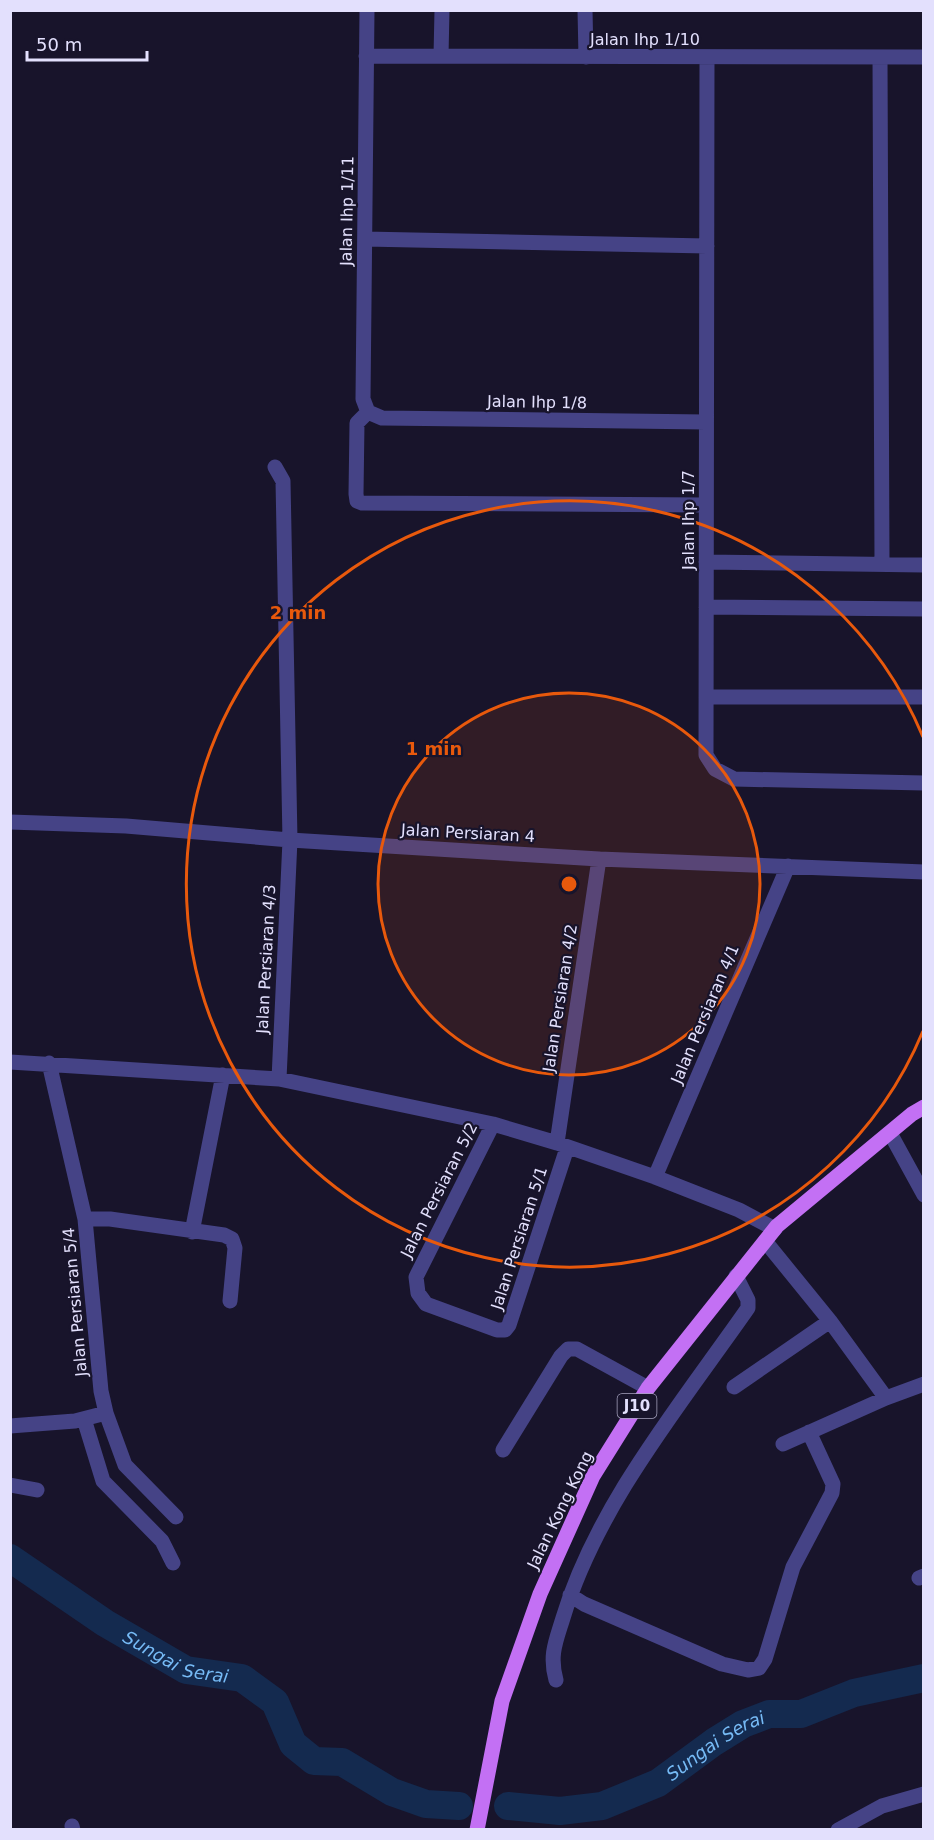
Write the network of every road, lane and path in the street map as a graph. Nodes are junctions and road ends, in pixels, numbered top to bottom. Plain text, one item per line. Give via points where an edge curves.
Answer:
1 (367, 10) edge
2 (442, 10) edge
3 (585, 10) edge
4 (366, 56) junction
5 (441, 56) junction
6 (586, 57) junction
7 (707, 57) junction
8 (880, 57) junction
9 (924, 57) edge
10 (365, 239) junction
11 (707, 246) junction
12 (368, 412) junction
13 (706, 422) junction
14 (275, 467) dead end
15 (706, 505) junction
16 (706, 562) junction
17 (882, 564) junction
18 (924, 565) edge
19 (706, 607) junction
20 (924, 609) edge
21 (706, 697) junction
22 (924, 697) edge
23 (924, 783) edge
24 (10, 822) edge
25 (290, 840) junction
26 (599, 859) junction
27 (788, 866) junction
28 (924, 872) edge
29 (10, 1062) edge
30 (49, 1063) junction
31 (223, 1075) junction
32 (279, 1079) junction
33 (924, 1107) edge
34 (493, 1124) junction
35 (890, 1133) junction
36 (562, 1145) junction
37 (655, 1177) junction
38 (924, 1195) edge
39 (85, 1219) junction
40 (775, 1229) junction
41 (192, 1232) junction
42 (765, 1241) junction
43 (736, 1276) junction
44 (230, 1301) dead end
45 (462, 1317) joint
46 (830, 1321) junction
47 (924, 1384) edge
48 (648, 1388) junction
49 (734, 1388) dead end
50 (886, 1398) junction
51 (106, 1413) junction
52 (84, 1419) junction
53 (10, 1426) edge
54 (809, 1432) junction
55 (783, 1444) dead end
56 (503, 1450) dead end
57 (10, 1485) edge
58 (37, 1490) dead end
59 (176, 1517) dead end
60 (173, 1563) dead end
61 (570, 1595) junction
62 (556, 1680) dead end
63 (924, 1794) edge
64 (477, 1830) edge
65 (838, 1830) edge

1 - 4 street, Jalan Ihp 1/11
2 - 5 street
3 - 6 street
4 - 5 street, Jalan Ihp 1/10
4 - 10 street, Jalan Ihp 1/11
5 - 6 street, Jalan Ihp 1/10
6 - 7 street, Jalan Ihp 1/10
7 - 8 street, Jalan Ihp 1/10
7 - 11 street, Jalan Ihp 1/7
8 - 9 street, Jalan Ihp 1/10
8 - 17 street
10 - 11 street
10 - 12 street, Jalan Ihp 1/11 via 363,399
11 - 13 street, Jalan Ihp 1/7
12 - 13 street, Jalan Ihp 1/8 via 382,418
12 - 15 street via 357,423 356,494 357,501 362,503
13 - 15 street, Jalan Ihp 1/7
14 - 25 street, Jalan Persiaran 4/3 via 283,481
15 - 16 street, Jalan Ihp 1/7
16 - 17 street
16 - 19 street, Jalan Ihp 1/7
17 - 18 street
19 - 20 street
19 - 21 street, Jalan Ihp 1/7
21 - 22 street
21 - 23 street, Jalan Ihp 1/7 via 706,755 715,769 734,778
24 - 25 street, Jalan Persiaran 4 via 126,826
25 - 26 street, Jalan Persiaran 4
25 - 32 street, Jalan Persiaran 4/3
26 - 27 street, Jalan Persiaran 4
26 - 36 street, Jalan Persiaran 4/2
27 - 28 street, Jalan Persiaran 4
27 - 37 street, Jalan Persiaran 4/1
29 - 30 street
30 - 31 street
30 - 39 street, Jalan Persiaran 5/4
31 - 32 street
31 - 41 street
32 - 34 street
33 - 35 main road, Jalan Kong Kong / J10
34 - 36 street
34 - 45 street, Jalan Persiaran 5/2 via 416,1277 418,1293 426,1304
35 - 38 street
35 - 40 main road, Jalan Kong Kong / J10
36 - 37 street
36 - 45 street, Jalan Persiaran 5/1 via 509,1325 505,1330 497,1330
37 - 40 street via 739,1210
39 - 41 street via 110,1219
39 - 51 street, Jalan Persiaran 5/4
40 - 42 main road, Jalan Kong Kong / J10
41 - 44 street via 232,1239 235,1248
42 - 43 main road, Jalan Kong Kong / J10
42 - 46 street
43 - 48 main road, Jalan Kong Kong / J10
43 - 61 street via 748,1308 633,1472 609,1512
46 - 49 street
46 - 50 street
47 - 50 street
48 - 56 street via 577,1349 568,1349
48 - 64 main road, Jalan Kong Kong / J10 via 593,1476 540,1594 502,1701
50 - 54 street
51 - 52 street
51 - 59 street, Jalan Persiaran 5/4 via 125,1466
52 - 53 street
52 - 60 street via 103,1481 162,1541
54 - 55 street
54 - 61 street via 833,1484 832,1493 793,1567 759,1668 748,1670 722,1664
57 - 58 street
61 - 62 street via 552,1658
63 - 65 street via 882,1806

